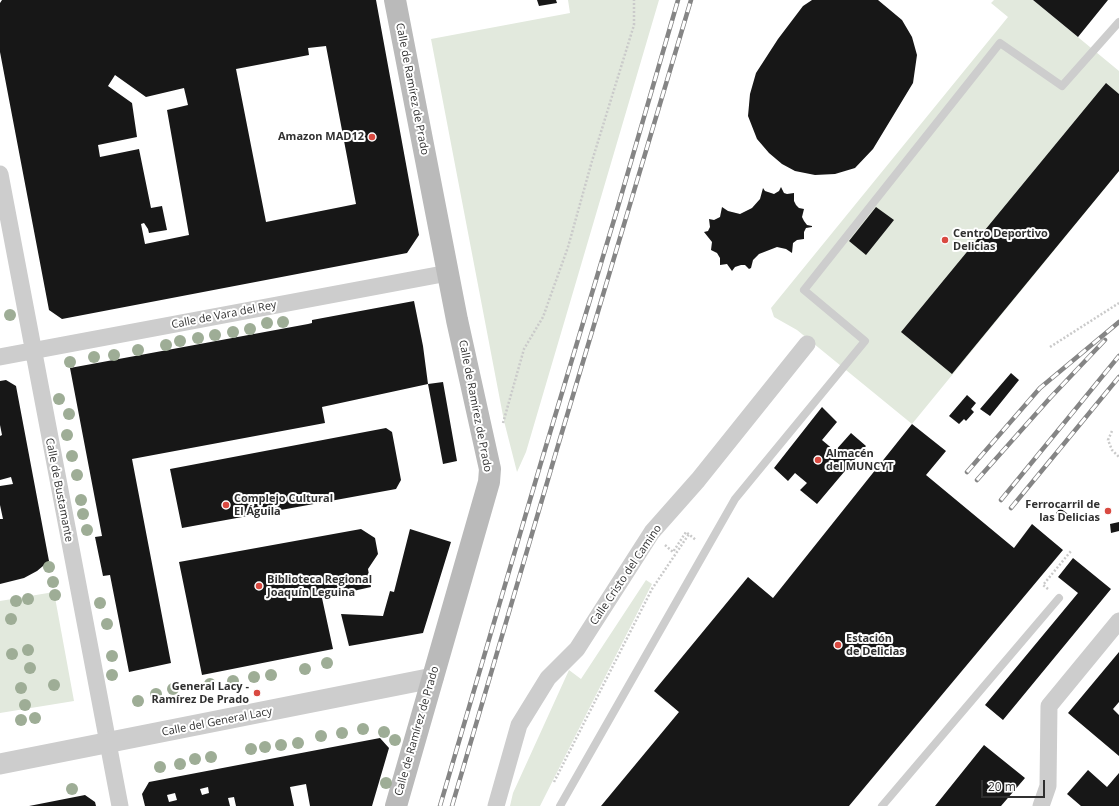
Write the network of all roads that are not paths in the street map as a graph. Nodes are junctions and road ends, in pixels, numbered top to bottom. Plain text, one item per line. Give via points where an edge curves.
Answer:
1 (395, 0) edge
2 (1119, 22) edge
3 (0, 174) edge
4 (448, 273) junction
5 (807, 344) dead end
6 (33, 351) junction
7 (0, 357) edge
8 (1059, 598) road end
9 (1119, 621) edge
10 (433, 678) junction
11 (107, 744) junction
12 (0, 764) edge
13 (120, 806) edge
14 (396, 806) edge
15 (496, 806) edge
16 (560, 806) edge
17 (882, 806) edge
18 (1041, 806) edge

1 - 4 main road, Calle de Ramírez de Prado
2 - 16 lane via 1062,86 1000,43 804,290 865,341 735,499
3 - 6 street, Calle de Bustamante
4 - 6 street, Calle de Vara del Rey
4 - 10 main road, Calle de Ramírez de Prado via 490,469 490,482
5 - 15 street, Calle Cristo del Camino via 698,480 652,532 577,649 548,678 519,725
6 - 7 street, Calle de Vara del Rey
6 - 11 street, Calle de Bustamante
8 - 17 lane
9 - 18 street via 1049,706 1048,786
10 - 11 street, Calle del General Lacy
10 - 14 main road, Calle de Ramírez de Prado
11 - 12 street, Calle del General Lacy
11 - 13 street, Calle de Bustamante

